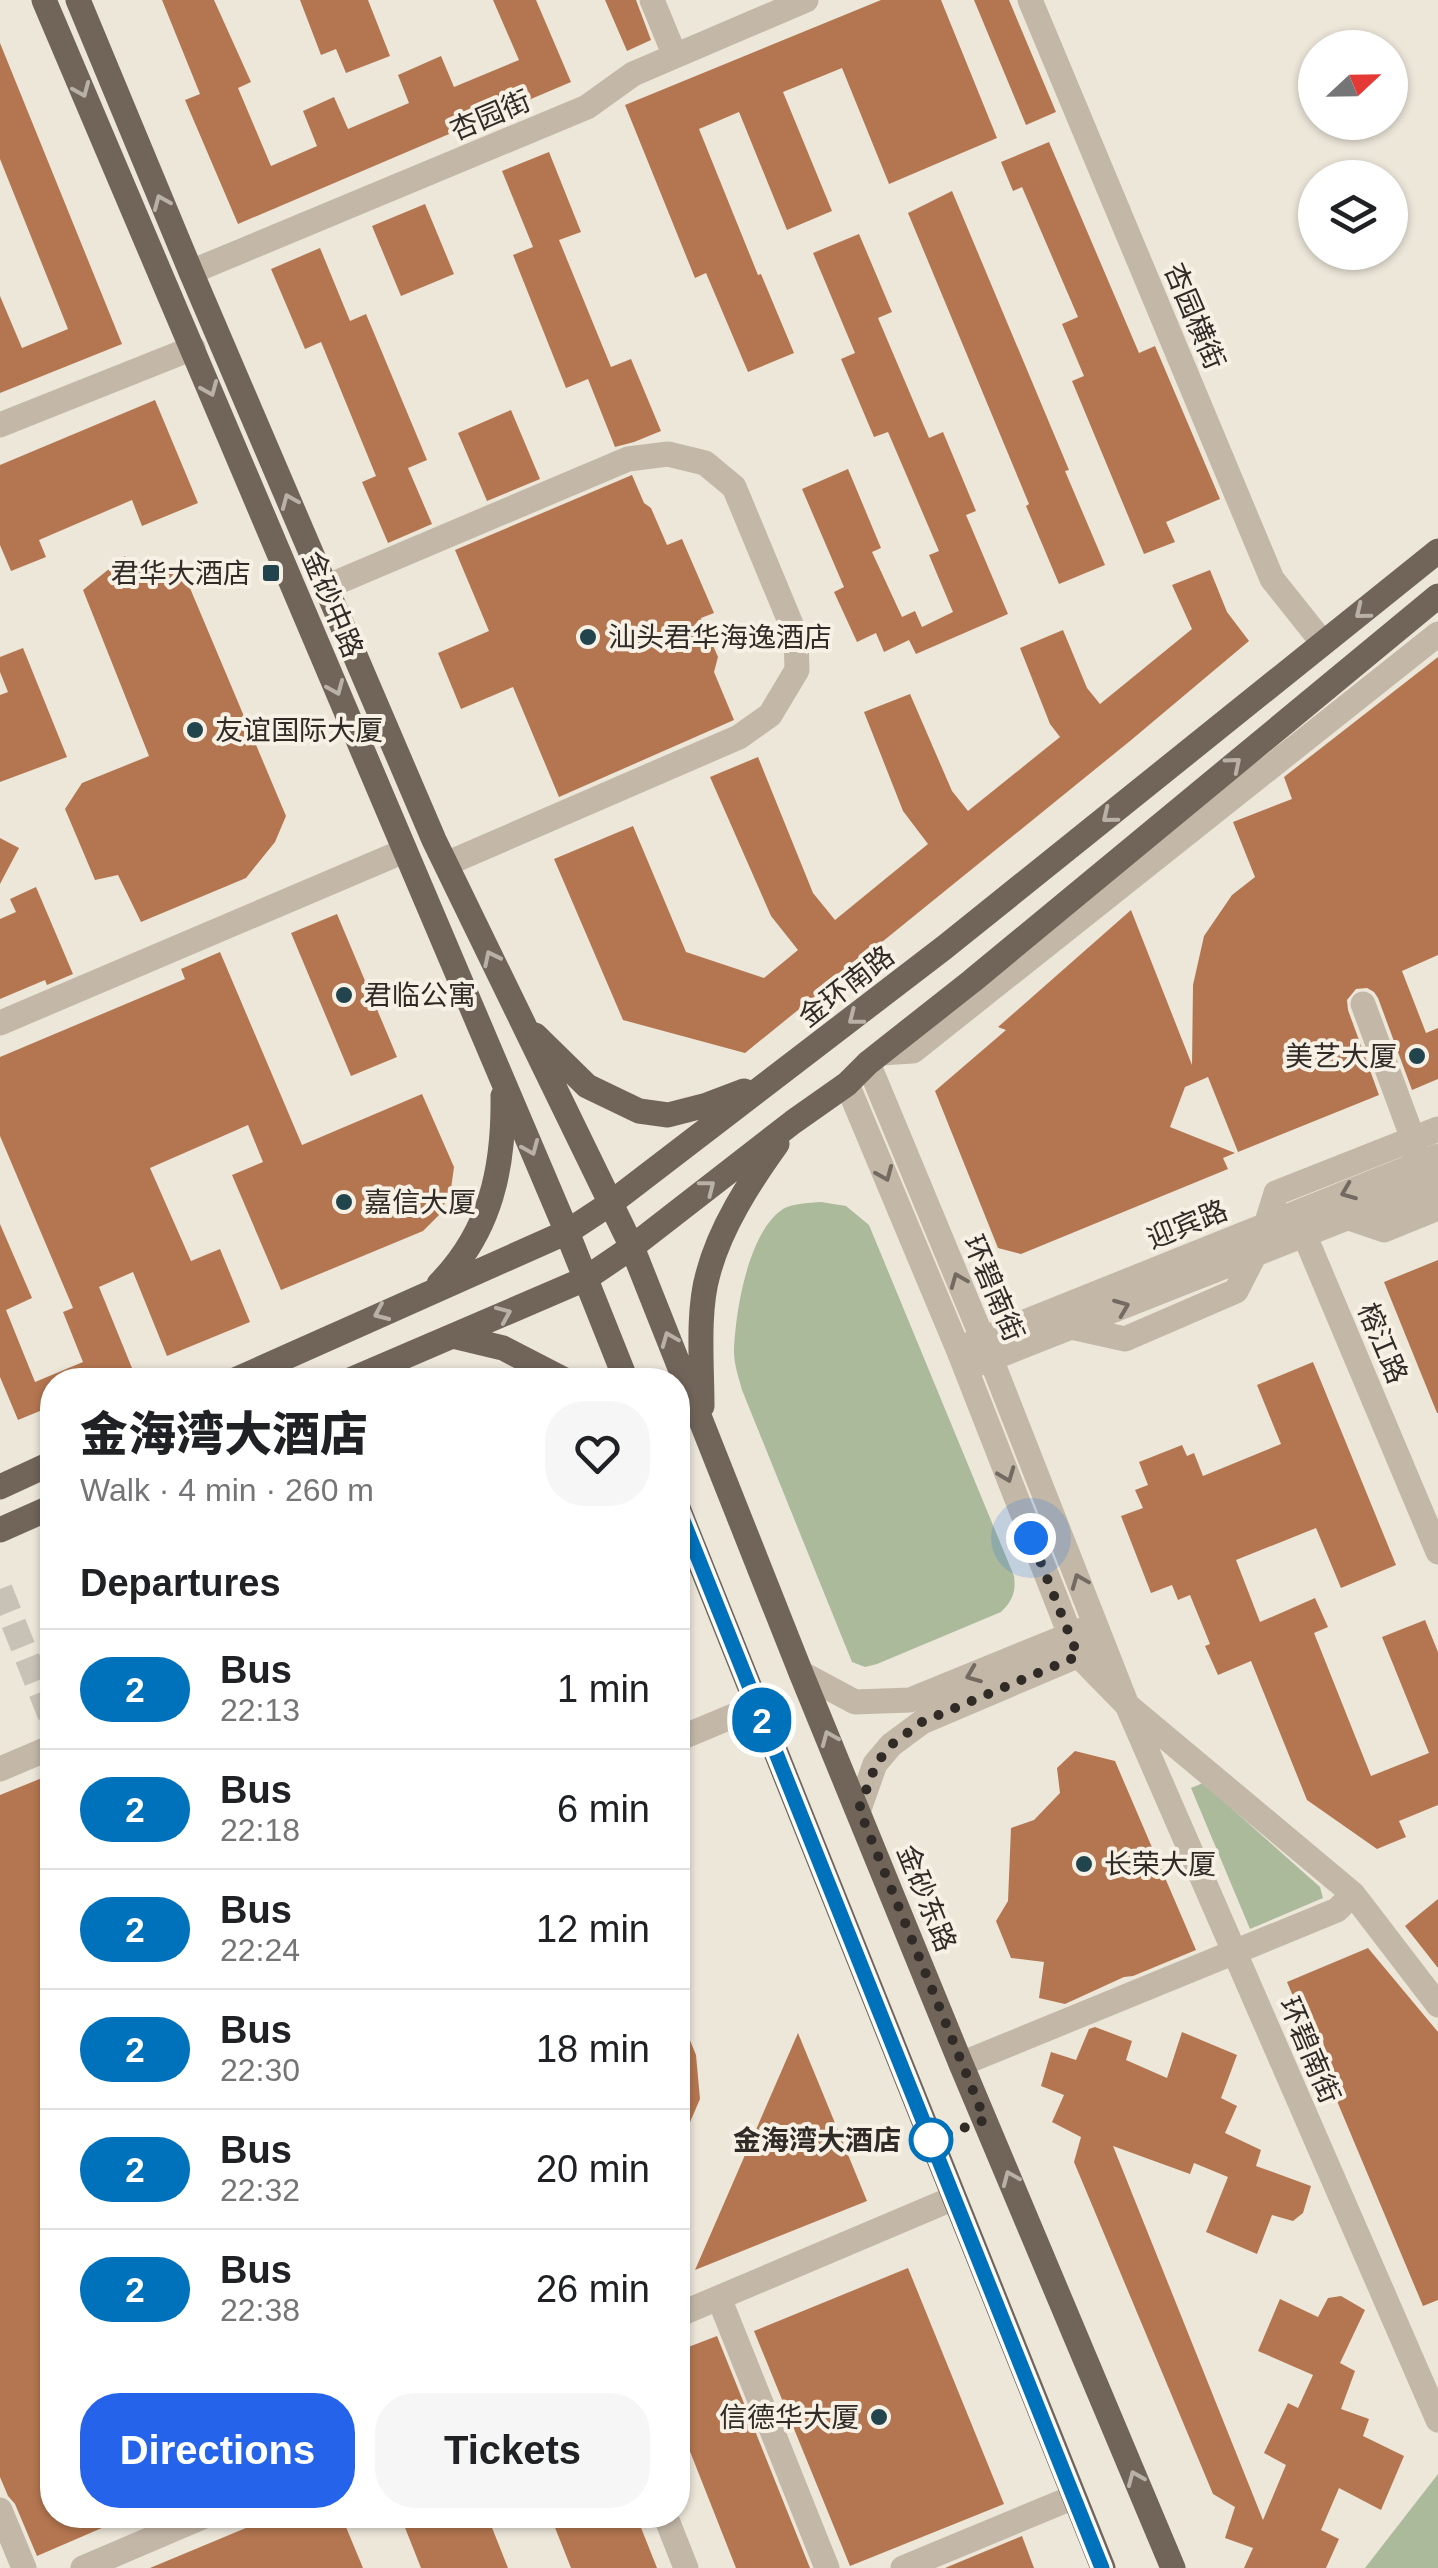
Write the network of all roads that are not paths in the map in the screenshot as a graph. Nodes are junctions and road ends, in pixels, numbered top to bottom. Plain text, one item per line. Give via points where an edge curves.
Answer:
1 (44, 0) edge
2 (78, 0) edge
3 (652, 0) edge
4 (806, 0) edge
5 (1030, 0) edge
6 (675, 56) junction
7 (190, 272) junction
8 (193, 348) junction
9 (0, 425) edge
10 (1438, 550) edge
11 (326, 587) junction
12 (1438, 596) edge
13 (1438, 634) edge
14 (1323, 643) junction
15 (404, 850) junction
16 (446, 864) junction
17 (1363, 1004) dead end
18 (523, 1023) junction
19 (0, 1024) edge
20 (875, 1058) junction
21 (772, 1080) junction
22 (502, 1081) junction
23 (848, 1084) junction
24 (792, 1122) junction
25 (1438, 1129) edge
26 (1422, 1153) edge
27 (1438, 1182) edge
28 (611, 1202) junction
29 (1438, 1208) edge
30 (1349, 1218) junction
31 (1300, 1224) junction
32 (1266, 1225) junction
33 (567, 1232) junction
34 (632, 1247) junction
35 (586, 1279) junction
36 (432, 1290) junction
37 (453, 1336) junction
38 (974, 1354) junction
39 (261, 1368) edge
40 (378, 1368) edge
41 (542, 1368) edge
42 (621, 1368) edge
43 (681, 1368) edge
44 (690, 1390) edge
45 (702, 1420) junction
46 (40, 1469) edge
47 (0, 1487) edge
48 (40, 1512) edge
49 (0, 1530) edge
50 (690, 1538) edge
51 (1438, 1552) edge
52 (1100, 1634) junction
53 (1073, 1646) junction
54 (801, 1674) junction
55 (1127, 1705) junction
56 (757, 1706) junction
57 (690, 1733) edge
58 (40, 1753) edge
59 (0, 1770) edge
60 (859, 1809) junction
61 (1353, 1894) junction
62 (1235, 1952) junction
63 (1438, 2005) edge
64 (961, 2064) junction
65 (954, 2198) junction
66 (720, 2298) junction
67 (690, 2311) edge
68 (1438, 2420) edge
69 (1074, 2497) junction
70 (0, 2510) edge
71 (177, 2528) edge
72 (670, 2528) edge
73 (24, 2568) edge
74 (83, 2568) edge
75 (686, 2568) edge
76 (827, 2568) edge
77 (903, 2568) edge
78 (1102, 2568) edge
79 (1173, 2568) edge

1 -> 8 main road, 金砂中路
7 -> 2 main road, 金砂中路
3 - 6 street
4 - 6 street, 杏园街
5 - 14 street, 杏园横街 via 1272,579
6 - 7 street, 杏园街 via 633,74 587,107
11 -> 7 main road, 金砂中路
8 - 9 street
8 -> 15 main road, 金砂中路
10 -> 14 main road, 金环南路
11 - 16 main road, 金砂中路
11 - 16 street via 628,459 687,458 705,463 734,487 796,636 797,670 770,715 739,737
20 -> 12 main road
13 - 20 street via 914,1050
14 -> 21 main road, 金环南路
15 - 19 street
15 - 22 main road, 金砂中路
18 -> 16 main road, 金砂中路
17 - 26 street
18 - 21 main road via 587,1086 639,1111 668,1115 708,1106
18 - 28 main road, 金砂中路
20 - 23 main road
38 -> 20 street, 环碧南街
21 - 28 main road, 金环南路
22 -> 33 main road, 金砂中路
22 - 36 main road via 504,1137 487,1212 456,1266
23 - 24 main road
23 -> 38 street, 环碧南街
34 -> 24 main road
24 - 45 main road via 756,1172 706,1277
25 - 26 street
26 -> 31 street, 迎宾路
26 - 32 street via 1276,1193
27 - 30 street, 迎宾路
28 - 33 main road, 金环南路
28 - 34 main road, 金砂中路
29 - 30 street via 1384,1230
30 - 31 street, 迎宾路
31 - 32 street, 迎宾路
31 - 38 street, 迎宾路 via 1255,1254 1071,1327
31 - 51 street, 榕江路
32 - 38 street, 迎宾路
33 - 35 main road
33 - 36 main road, 金环南路
34 - 35 main road
43 -> 34 main road, 金砂东路
37 -> 35 main road
35 - 42 main road
36 -> 39 main road, 金环南路
37 - 40 main road
37 - 41 main road via 503,1348
52 -> 38 street, 环碧南街
38 -> 53 street, 环碧南街
45 -> 44 main road, 金砂东路
45 - 54 main road, 金砂东路
46 - 47 main road
48 - 49 main road
50 - 56 main road
52 - 53 street
52 - 55 street, 环碧南街
53 -> 54 street via 910,1700 856,1702
53 - 55 street, 环碧南街
53 - 60 street via 922,1722 891,1745
60 -> 54 main road, 金砂东路
55 - 61 street
55 - 62 street, 环碧南街
56 - 57 street
56 - 65 main road
58 - 59 street
60 - 64 main road, 金砂东路
61 - 62 street via 1337,1910
61 - 63 street
62 - 64 street
62 - 68 street, 环碧南街
79 -> 64 main road, 金砂东路
65 - 66 street
65 - 69 main road
66 - 67 street
66 - 76 street
69 - 77 street
69 - 78 main road
70 - 73 street
71 - 74 street
72 - 75 street

